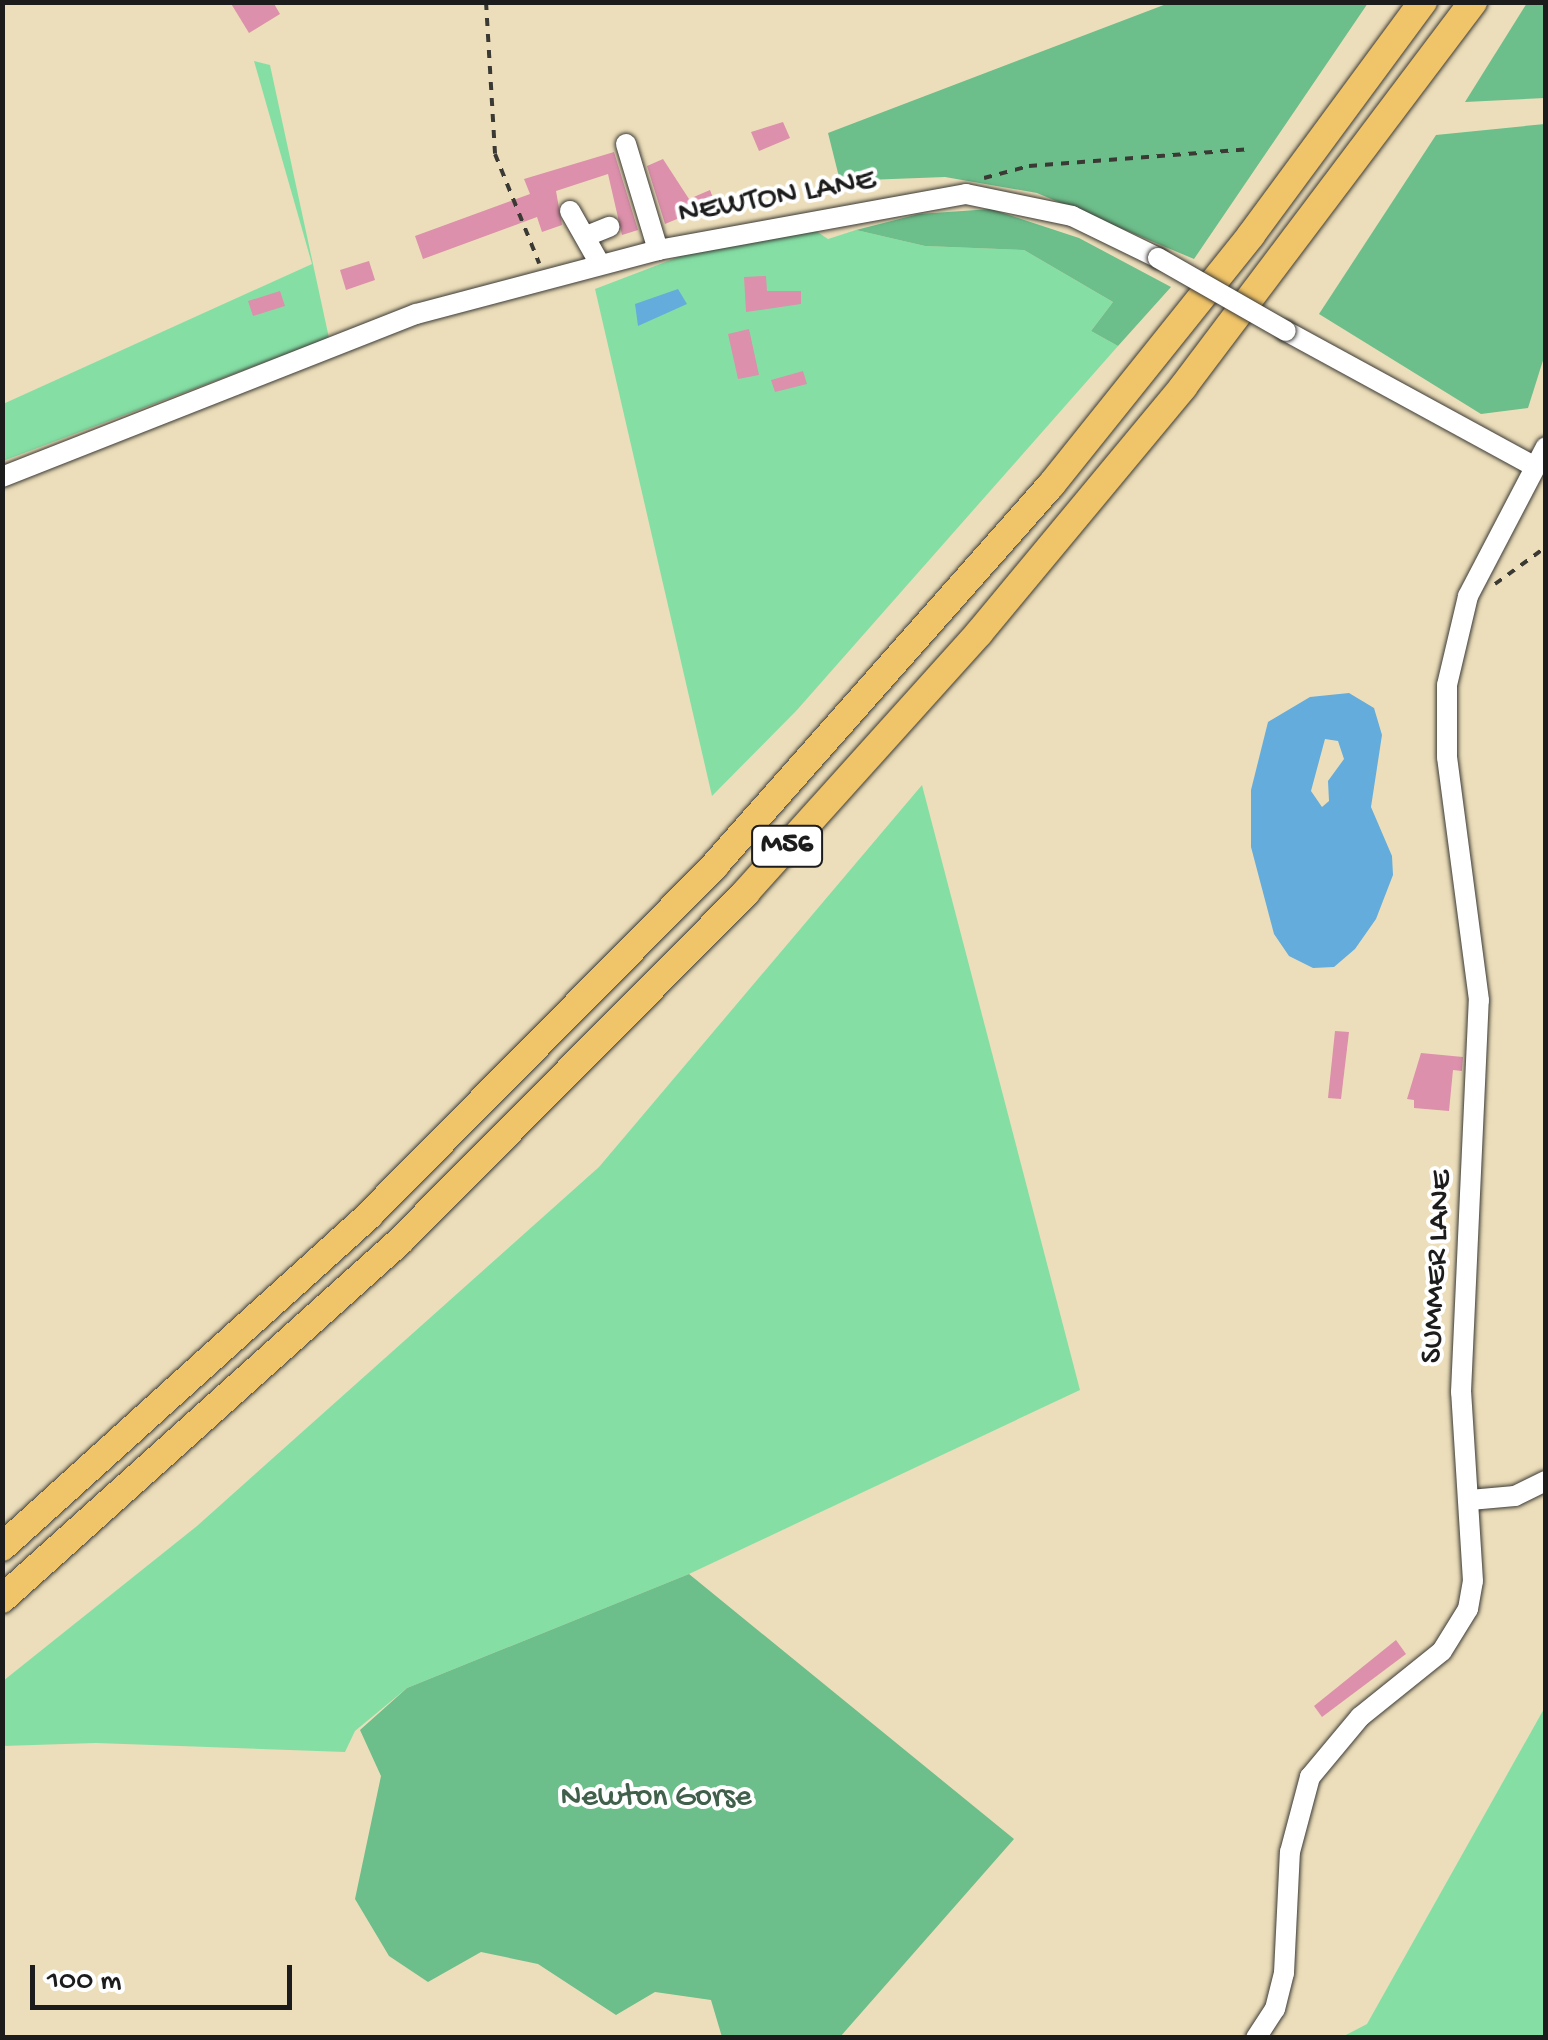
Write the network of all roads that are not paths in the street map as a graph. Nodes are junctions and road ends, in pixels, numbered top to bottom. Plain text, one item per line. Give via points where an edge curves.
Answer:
1 (1423, 2) edge
2 (1473, 2) edge
3 (626, 144) dead end
4 (570, 211) dead end
5 (610, 227) dead end
6 (589, 235) junction
7 (658, 250) junction
8 (600, 264) junction
9 (1546, 447) edge
10 (1536, 468) junction
11 (2, 477) edge
12 (1546, 1481) edge
13 (1470, 1500) junction
14 (2, 1547) edge
15 (2, 1600) edge
16 (1256, 2038) edge

1 - 14 highway, M56 via 1100,425 948,607 726,853 369,1215
2 - 15 highway, M56 via 1183,387 979,633 758,878 400,1242
3 - 7 street
4 - 6 street
5 - 6 street
6 - 8 street
7 - 8 street, NEWTON LANE
7 - 10 street, NEWTON LANE, bridge via 966,194 1072,216
8 - 11 street, NEWTON LANE via 416,314
9 - 10 street, SUMMER LANE
10 - 13 street, SUMMER LANE via 1468,596 1454,639 1444,718 1479,1000 1461,1392
12 - 13 street via 1515,1496
13 - 16 street, SUMMER LANE via 1473,1581 1456,1634 1336,1741 1301,1797 1290,1852 1284,1974 1275,2009

